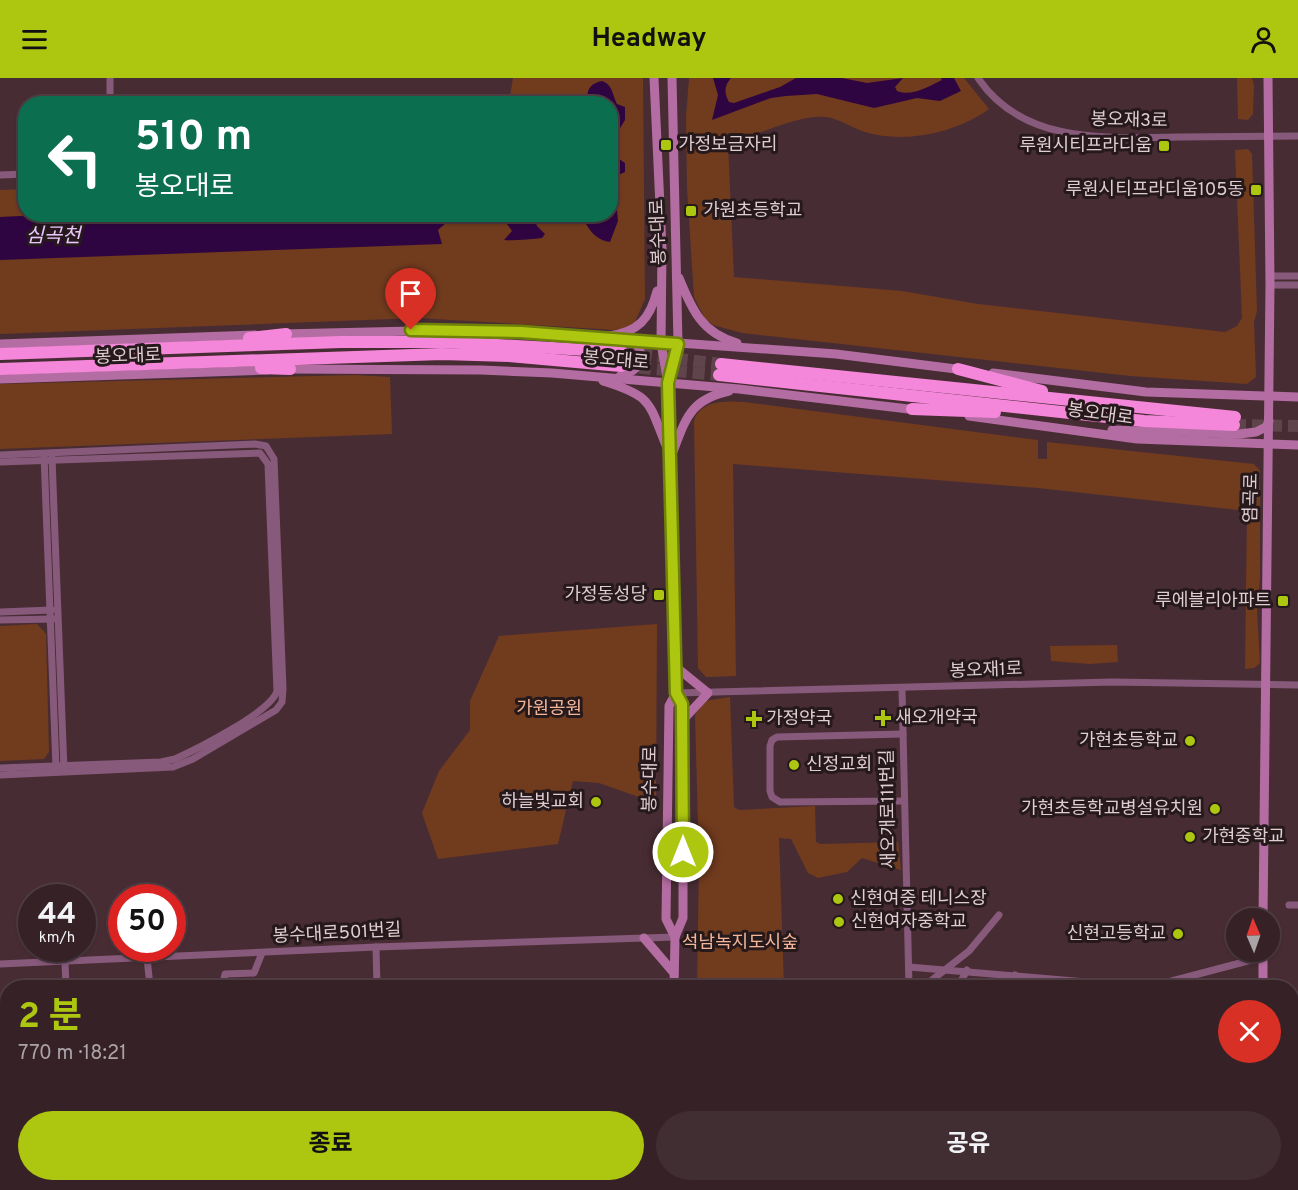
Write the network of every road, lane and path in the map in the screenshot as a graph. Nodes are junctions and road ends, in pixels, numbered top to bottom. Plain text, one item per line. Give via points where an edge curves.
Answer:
1 (110, 78) edge
2 (654, 78) edge
3 (672, 78) edge
4 (978, 78) edge
5 (1268, 78) edge
6 (110, 96) edge
7 (1269, 136) junction
8 (1298, 136) edge
9 (18, 174) edge
10 (0, 175) edge
11 (677, 273) junction
12 (661, 274) junction
13 (1298, 276) edge
14 (1270, 280) junction
15 (1286, 280) junction
16 (1298, 285) edge
17 (286, 334) junction
18 (594, 339) junction
19 (634, 341) junction
20 (661, 343) junction
21 (678, 344) junction
22 (0, 346) edge
23 (140, 349) junction
24 (759, 349) junction
25 (108, 350) junction
26 (622, 352) tunnel mouth
27 (0, 354) edge
28 (140, 363) junction
29 (107, 365) junction
30 (621, 366) tunnel mouth
31 (0, 369) edge
32 (290, 369) junction
33 (958, 369) junction
34 (589, 376) junction
35 (0, 377) edge
36 (611, 378) junction
37 (668, 383) junction
38 (739, 389) junction
39 (1269, 397) junction
40 (1298, 397) edge
41 (1132, 408) junction
42 (912, 409) junction
43 (1144, 421) junction
44 (1269, 421) junction
45 (1086, 430) junction
46 (1269, 445) junction
47 (1298, 445) edge
48 (0, 455) edge
49 (48, 456) junction
50 (671, 456) junction
51 (0, 462) edge
52 (54, 610) junction
53 (0, 612) edge
54 (54, 619) junction
55 (0, 620) edge
56 (676, 667) junction
57 (1266, 684) junction
58 (1298, 685) edge
59 (902, 689) junction
60 (676, 693) junction
61 (708, 693) junction
62 (682, 722) junction
63 (903, 734) junction
64 (0, 768) edge
65 (60, 770) junction
66 (0, 775) edge
67 (904, 801) junction
68 (1289, 905) dead end
69 (1298, 905) edge
70 (1263, 908) edge
71 (999, 915) dead end
72 (644, 938) junction
73 (675, 938) junction
74 (376, 947) junction
75 (262, 953) junction
76 (186, 956) edge
77 (65, 962) joint
78 (147, 962) edge
79 (1235, 962) edge
80 (1263, 962) edge
81 (0, 964) edge
82 (909, 967) junction
83 (945, 969) junction
84 (967, 970) junction
85 (674, 973) junction
86 (1015, 975) junction
87 (66, 980) edge
88 (149, 980) edge
89 (224, 980) edge
90 (377, 980) edge
91 (674, 980) edge
92 (909, 980) edge
93 (932, 980) edge
94 (962, 980) edge
95 (1013, 980) edge
96 (1052, 980) edge
97 (1172, 980) edge
98 (1263, 980) edge

1 - 6 street
2 - 12 main road, 봉수대로
3 - 11 main road, 봉수대로
4 - 7 street, 봉오재3로 via 1010,111 1068,134 1142,138
5 - 7 main road, 염곡로
7 - 8 street, 봉오재3로
7 - 14 main road, 염곡로
9 - 10 street
11 - 21 main road, 봉수대로
11 - 24 main road via 695,315 705,327 725,339
12 - 18 main road via 655,302 642,325 620,335
12 - 20 main road, 봉수대로
13 - 15 street
14 - 15 street
14 - 39 main road, 염곡로
15 - 16 street
17 - 18 main road, 봉오대로 via 458,330
17 - 22 main road, 봉오대로
17 - 23 highway
18 - 19 main road, 봉오대로
19 - 20 main road, 봉오대로
19 - 36 main road via 641,352 639,364 629,373
20 - 21 main road, 봉오대로
20 - 37 main road, 봉수대로
21 - 24 main road, 봉오대로
21 - 37 main road, 봉수대로
22 - 25 highway
23 - 25 highway, 봉오대로
23 - 26 highway, 봉오대로 via 421,342
24 - 33 main road, 봉오대로
25 - 27 highway, 봉오대로
28 - 29 highway, 봉오대로
28 - 30 highway, 봉오대로 via 442,354
28 - 32 highway
29 - 31 highway, 봉오대로
29 - 35 highway
32 - 34 main road, 봉오대로 via 481,370
32 - 35 main road, 봉오대로
33 - 39 main road, 봉오대로 via 1146,392
33 - 41 highway via 1013,385
34 - 36 main road, 봉오대로
34 - 50 main road via 640,394 652,409
36 - 37 main road, 봉오대로
37 - 38 main road, 봉오대로
37 - 50 main road, 봉수대로
38 - 42 main road, 봉오대로
38 - 50 main road via 712,395 696,405
39 - 40 main road, 봉오대로
39 - 44 main road, 염곡로
41 - 43 highway, 봉오대로 via 1235,421
41 - 43 highway, 봉오대로 via 720,370
42 - 43 highway
42 - 45 main road, 봉오대로
44 - 45 main road via 1266,428 1239,434
44 - 46 main road, 염곡로
45 - 46 main road, 봉오대로 via 1137,439
46 - 47 main road, 봉오대로
46 - 57 main road, 염곡로
48 - 49 street
49 - 51 street
49 - 52 street
49 - 65 street via 266,446 274,459 281,620 283,689 282,702 276,710 194,759 173,767
50 - 56 main road, 봉수대로
52 - 53 street
52 - 54 street
54 - 55 street
54 - 65 street
56 - 60 main road, 봉수대로
56 - 61 main road
57 - 58 street, 봉오재1로
57 - 59 street, 봉오재1로 via 1168,681
57 - 70 main road, 염곡로
59 - 61 street, 봉오재1로
59 - 63 street, 새오개로111번길
60 - 61 street, 봉오재1로
60 - 62 main road, 봉수대로 via 682,704
60 - 73 main road, 봉수대로 via 669,706 666,907 666,919
61 - 62 main road
62 - 73 main road, 봉수대로 via 683,918
63 - 67 street, 새오개로111번길
63 - 67 street via 777,737 771,746 770,791 780,802
64 - 65 street
65 - 66 street
67 - 82 street, 새오개로111번길
68 - 69 street
71 - 83 street via 969,951
72 - 73 street, 봉수대로501번길
72 - 74 street, 봉수대로501번길
72 - 85 main road
73 - 85 main road, 봉수대로
74 - 75 street, 봉수대로501번길
74 - 90 street
75 - 76 street, 봉수대로501번길
75 - 89 street via 254,974 225,974
77 - 81 street, 봉수대로501번길
77 - 87 street
78 - 88 street
79 - 97 street
80 - 98 main road
82 - 83 street
82 - 92 street, 새오개로111번길
83 - 84 street
83 - 93 street
84 - 86 street
84 - 94 street
85 - 91 main road, 봉수대로
86 - 95 street
86 - 96 street

